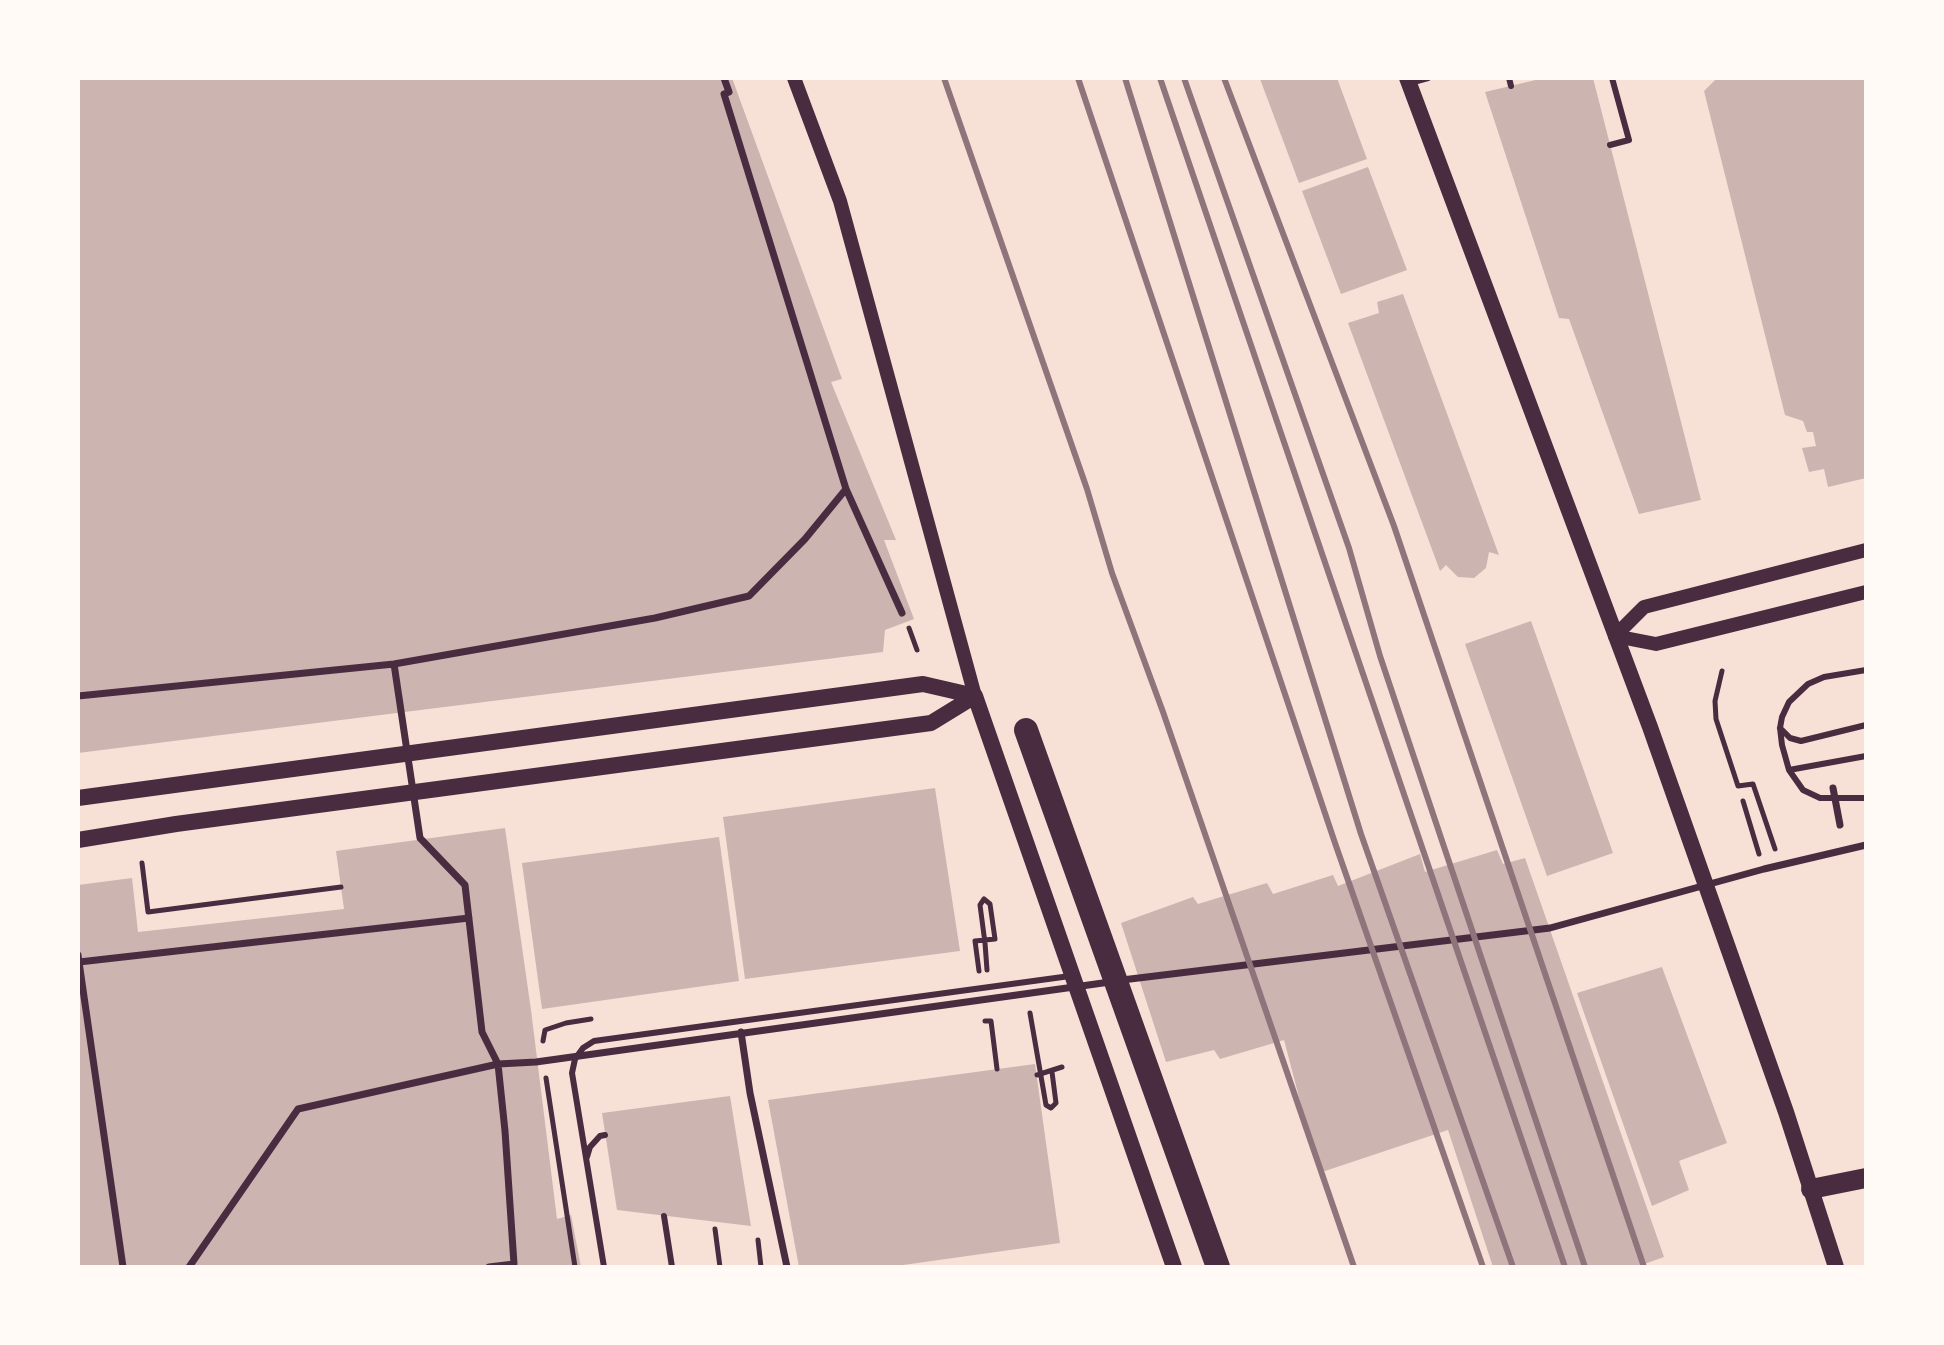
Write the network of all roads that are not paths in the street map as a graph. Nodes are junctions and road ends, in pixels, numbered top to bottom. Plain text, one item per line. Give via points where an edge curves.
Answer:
1 (724, 78) edge
2 (794, 78) edge
3 (1428, 78) edge
4 (1612, 78) edge
5 (1408, 81) edge
6 (1610, 145) dead end
7 (846, 489) junction
8 (1866, 550) edge
9 (1866, 592) edge
10 (902, 613) dead end
11 (1615, 636) junction
12 (394, 664) junction
13 (1866, 670) edge
14 (78, 696) edge
15 (975, 696) junction
16 (1866, 725) edge
17 (1780, 728) junction
18 (1026, 730) dead end
19 (1866, 756) edge
20 (1789, 770) junction
21 (1833, 788) dead end
22 (78, 798) edge
23 (1866, 798) edge
24 (1840, 825) dead end
25 (78, 840) edge
26 (1866, 845) edge
27 (469, 918) junction
28 (78, 955) edge
29 (79, 962) edge
30 (1073, 976) junction
31 (741, 1032) junction
32 (498, 1064) junction
33 (605, 1135) dead end
34 (586, 1161) junction
35 (1866, 1178) edge
36 (1811, 1189) junction
37 (664, 1216) dead end
38 (123, 1267) edge
39 (189, 1267) edge
40 (489, 1267) edge
41 (604, 1267) edge
42 (672, 1267) edge
43 (787, 1267) edge
44 (1174, 1267) edge
45 (1218, 1267) edge
46 (1836, 1267) edge

1 - 7 street via 729,92 724,94
2 - 15 street via 840,201
3 - 5 lane
4 - 6 lane via 1629,140
5 - 11 main road
7 - 10 street
7 - 12 street via 749,596
8 - 11 street via 1644,607
9 - 11 street via 1656,644
11 - 36 main road
12 - 14 street
12 - 27 street via 420,838 465,885
13 - 17 lane via 1808,684 1789,702
15 - 22 main road via 923,684
15 - 25 main road via 931,723
15 - 30 main road
16 - 17 lane via 1801,741
17 - 20 lane
18 - 45 highway
19 - 20 lane
20 - 23 lane via 1803,790 1820,798
21 - 24 street
26 - 31 street via 1550,928
27 - 29 street
27 - 32 street via 482,1032
28 - 29 street
29 - 38 street
30 - 34 lane via 594,1041 575,1059 572,1073
30 - 44 main road
31 - 32 street
31 - 43 street
32 - 39 street via 298,1109
32 - 40 street via 514,1264
33 - 34 lane via 590,1147
34 - 41 lane
35 - 36 main road
36 - 46 main road
37 - 42 lane

